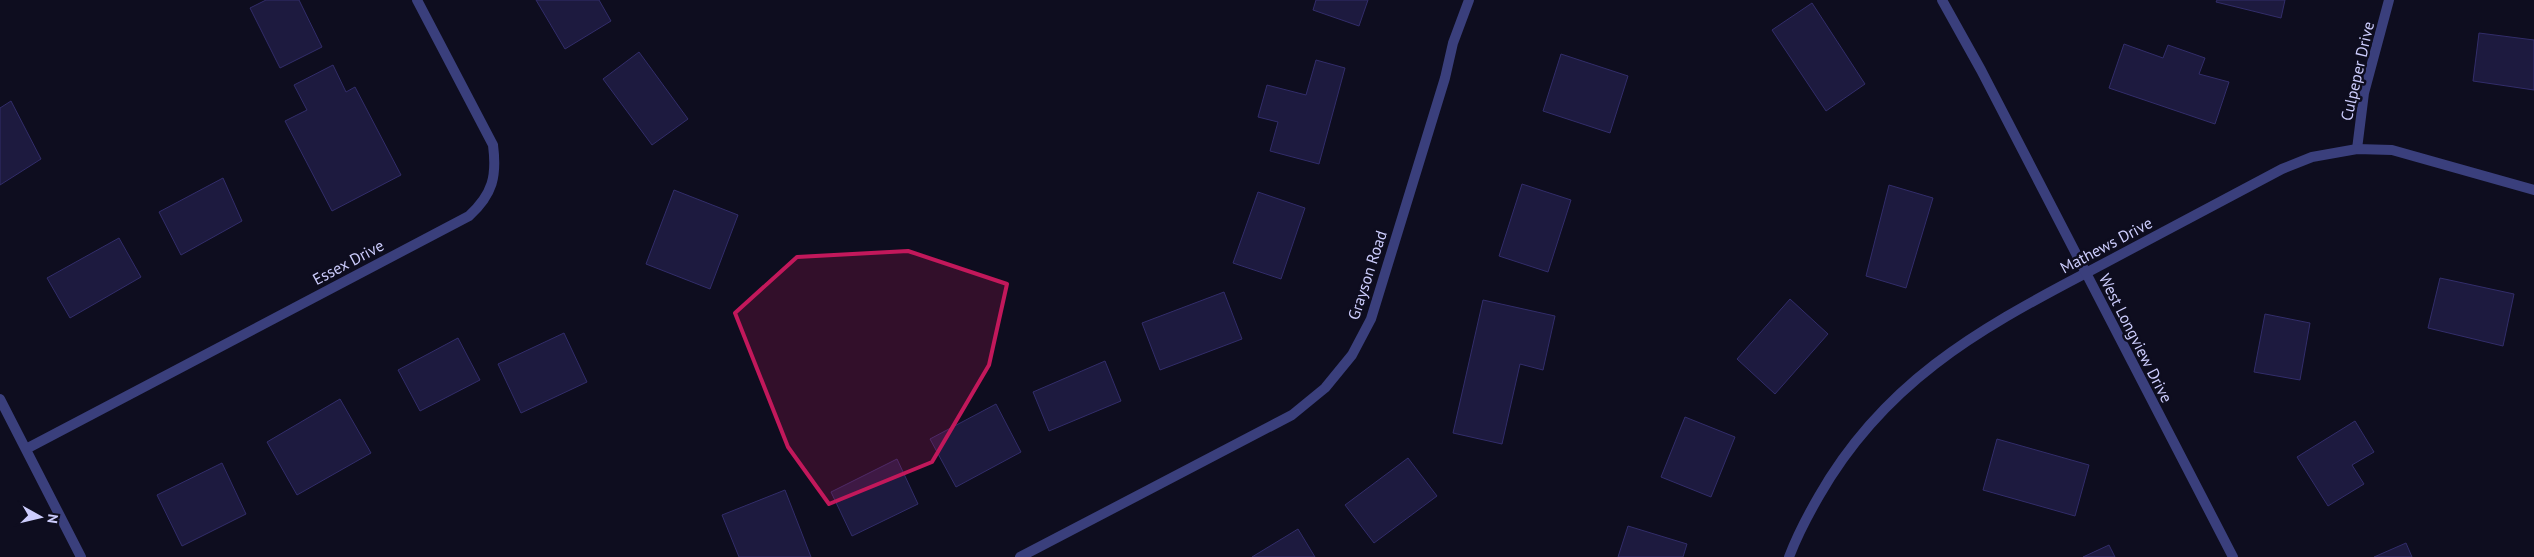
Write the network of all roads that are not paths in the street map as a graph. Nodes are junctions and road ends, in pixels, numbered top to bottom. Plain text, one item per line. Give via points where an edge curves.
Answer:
1 (418, 0) edge
2 (1469, 0) edge
3 (1942, 0) edge
4 (2389, 0) edge
5 (2357, 149) junction
6 (2534, 190) edge
7 (2086, 273) junction
8 (0, 400) edge
9 (26, 449) junction
10 (81, 557) edge
11 (1020, 557) edge
12 (1789, 557) edge
13 (2233, 557) edge

1 - 9 street, Essex Drive via 493,145 496,168 490,190 479,206 469,216
2 - 11 street, Grayson Road via 1453,43 1371,319 1352,356 1330,382 1292,415
3 - 7 street, West Longview Drive
4 - 5 street, Culpeper Drive via 2364,93
5 - 6 street, Mathews Drive via 2392,150
5 - 7 street, Mathews Drive via 2312,157 2282,169
7 - 12 street, Mathews Drive via 1973,336 1895,396 1855,441 1830,477
7 - 13 street, West Longview Drive
8 - 9 street
9 - 10 street

